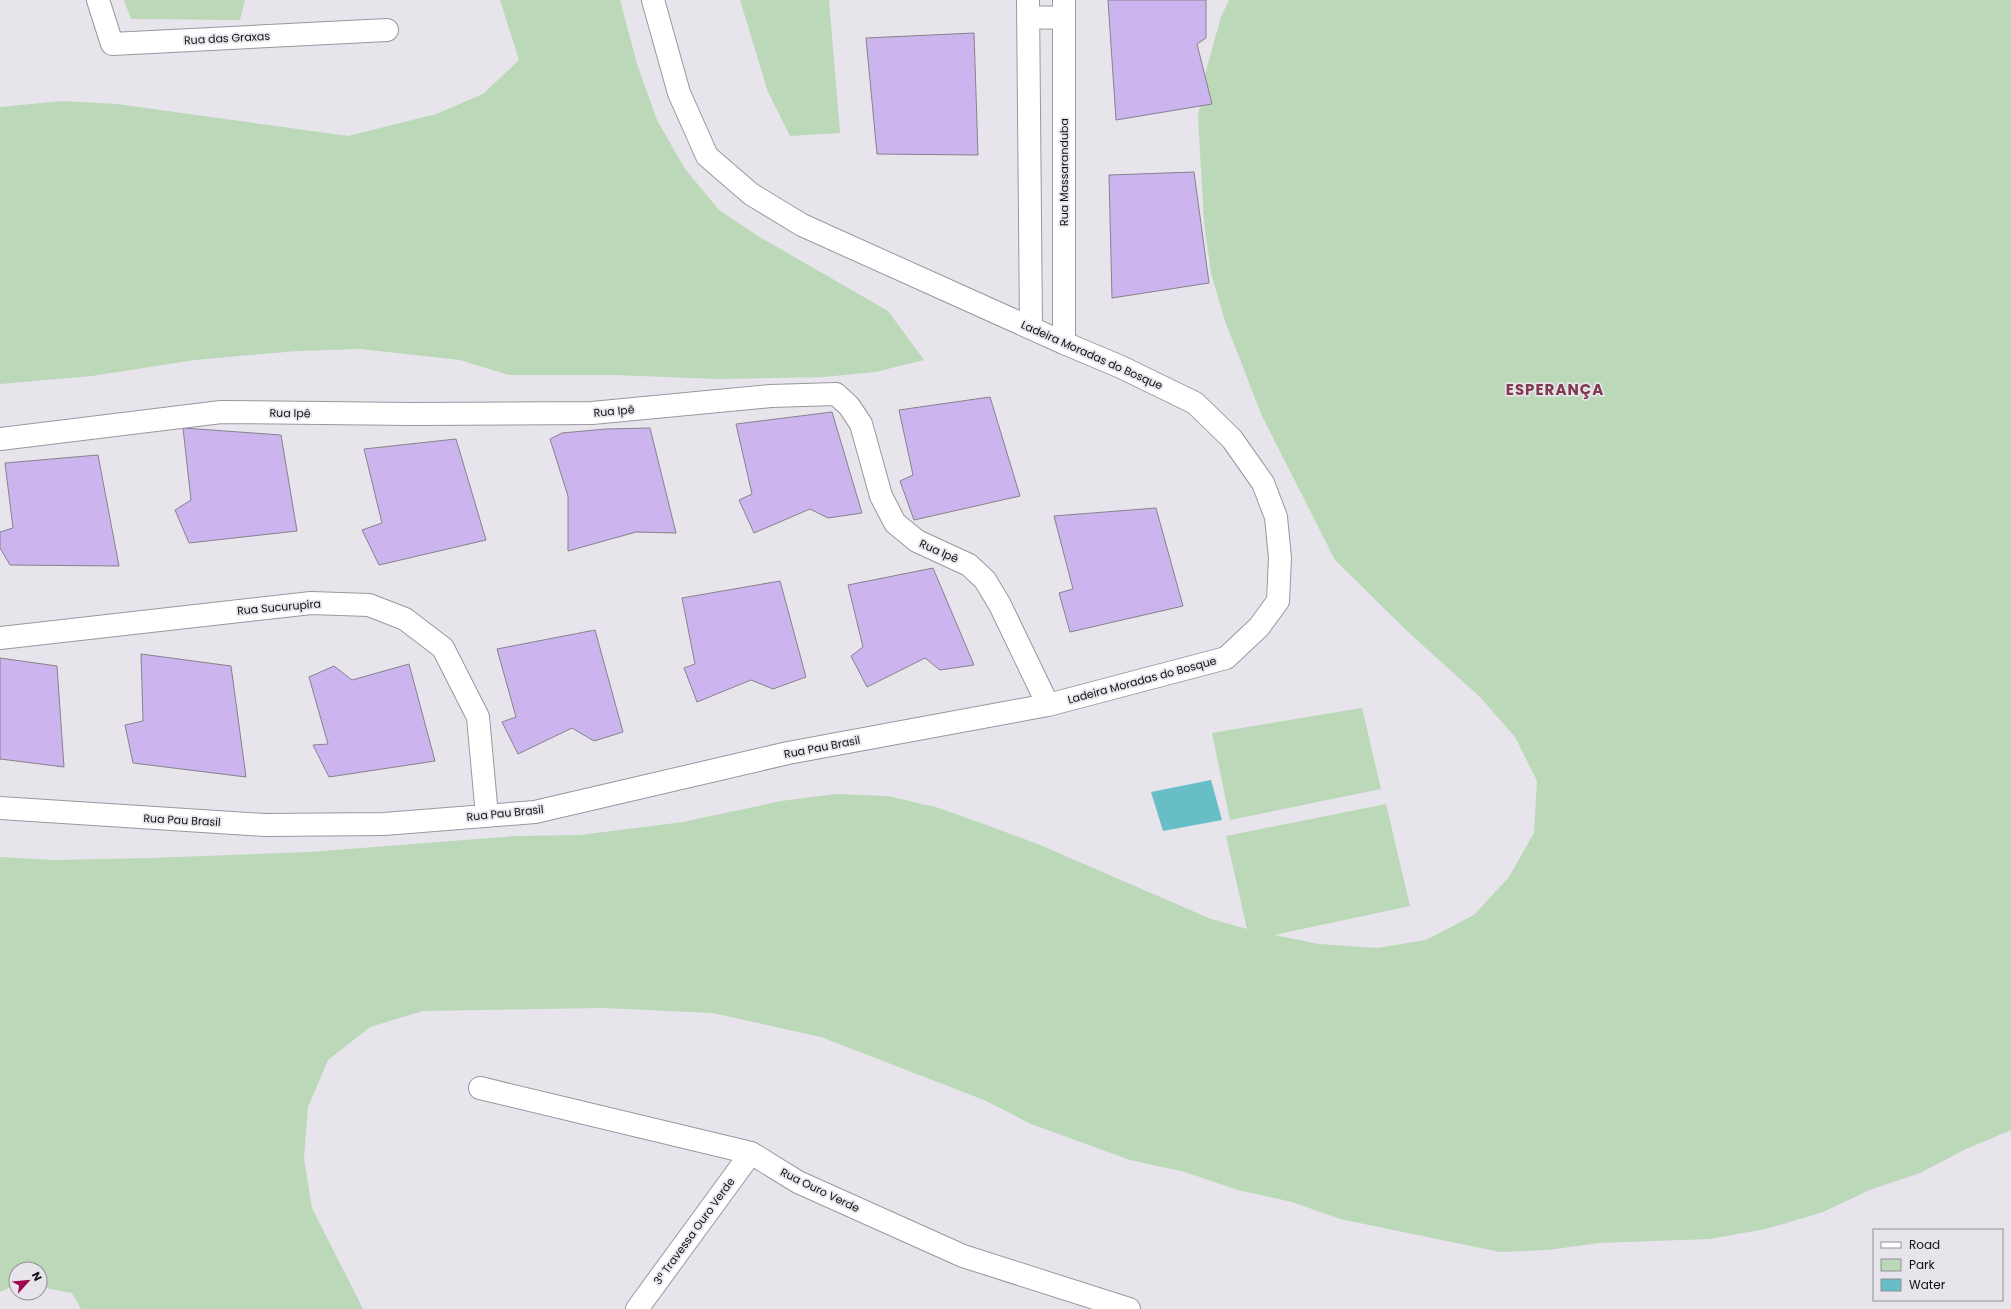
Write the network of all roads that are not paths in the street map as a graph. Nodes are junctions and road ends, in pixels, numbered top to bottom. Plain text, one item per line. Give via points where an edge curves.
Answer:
1 (98, 0) edge
2 (653, 0) edge
3 (1028, 8) edge
4 (1064, 9) edge
5 (387, 30) dead end
6 (1031, 328) junction
7 (1064, 343) junction
8 (0, 439) edge
9 (0, 638) edge
10 (1048, 705) junction
11 (0, 808) edge
12 (487, 816) junction
13 (480, 1088) dead end
14 (751, 1154) junction
15 (1090, 1304) edge
16 (637, 1309) edge
17 (1130, 1309) edge

1 - 5 street, Rua das Graxas via 112,44
2 - 6 street, Ladeira Moradas do Bosque via 679,93 707,156 751,194 802,225
3 - 4 street
3 - 6 street
4 - 7 street, Rua Massaranduba
6 - 7 street, Ladeira Moradas do Bosque
7 - 10 street, Ladeira Moradas do Bosque via 1195,403 1232,439 1263,483 1276,517 1280,558 1278,601 1260,627 1226,658
8 - 10 street, Rua Ipê via 221,412 592,413 771,396 836,394 849,406 861,424 881,496 895,523 917,541 969,565 985,580 1000,605
9 - 12 street, Rua Sucurupira via 311,603 369,605 405,619 443,648 478,717
10 - 12 street, Rua Pau Brasil via 788,753 535,812
11 - 12 street, Rua Pau Brasil via 265,825 384,824
13 - 14 street, Rua Ouro Verde
14 - 15 street, Rua Ouro Verde via 798,1182 963,1256
14 - 16 street, 3ª Travessa Ouro Verde
15 - 17 street, Rua Ouro Verde

